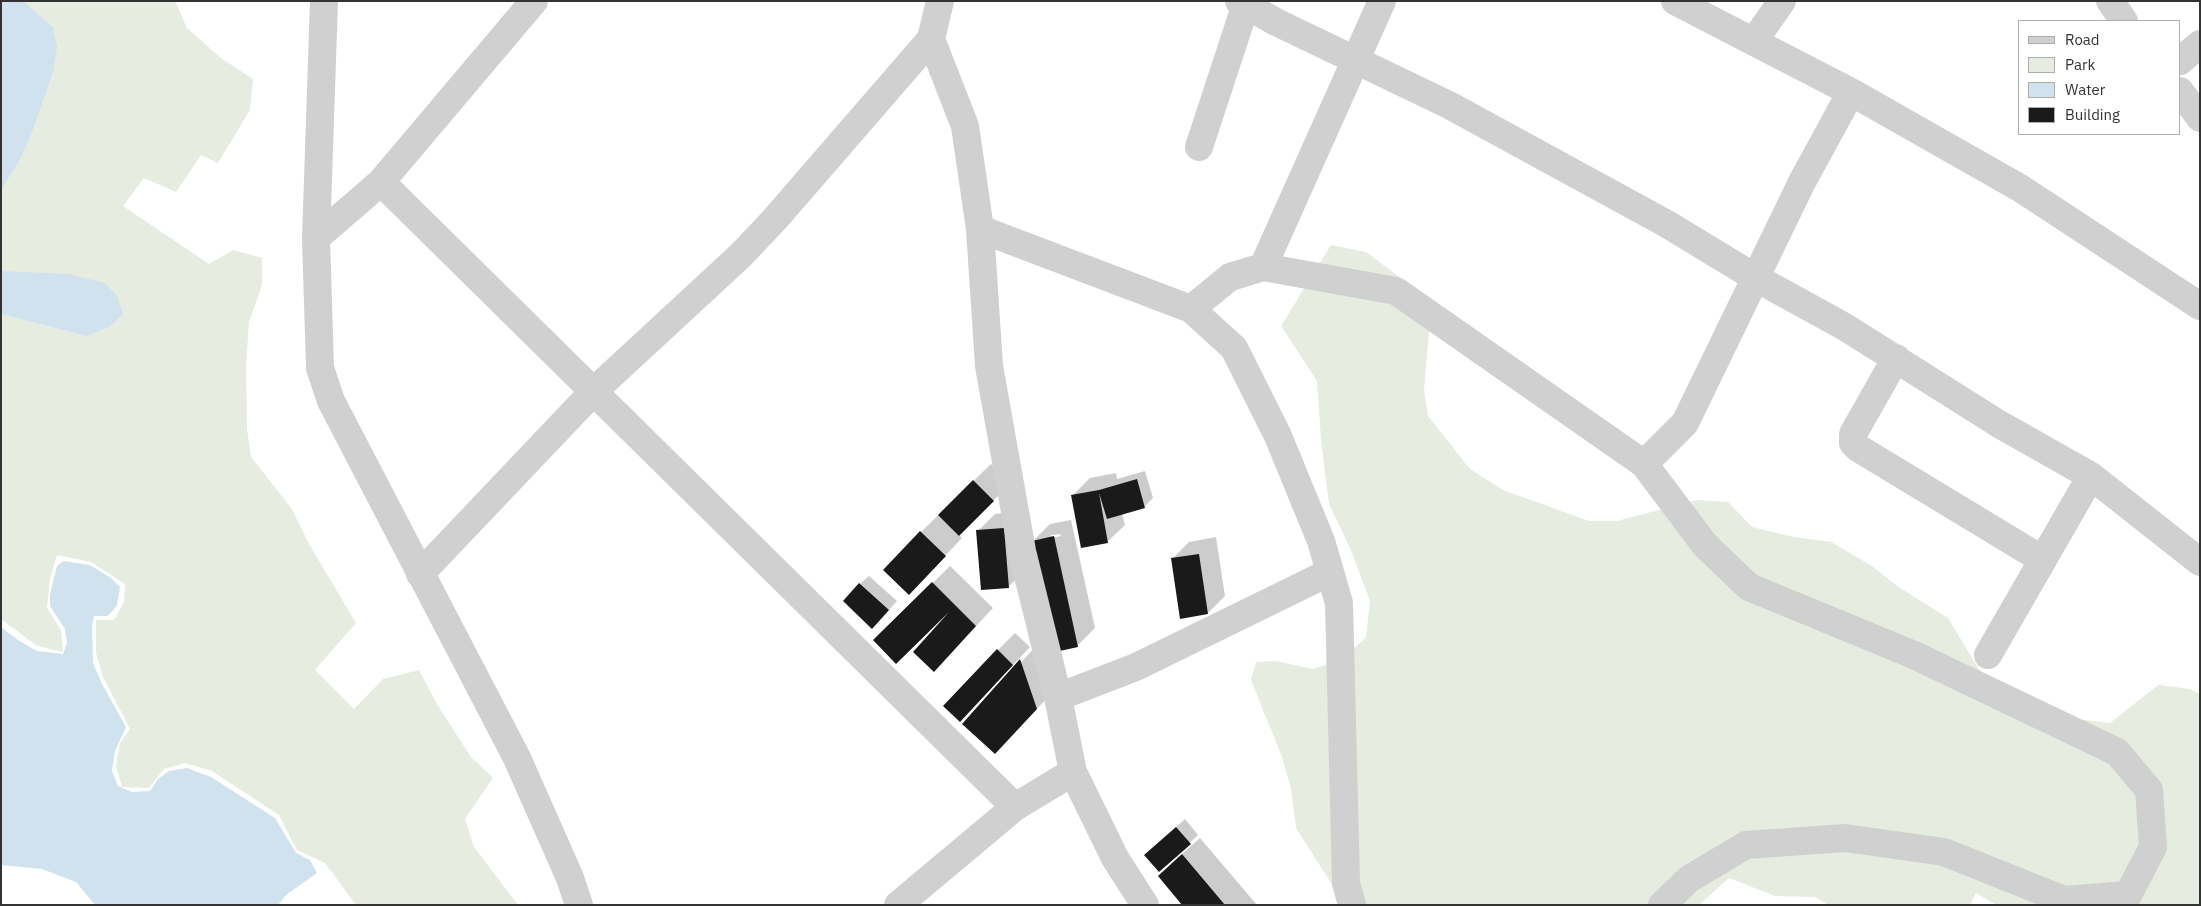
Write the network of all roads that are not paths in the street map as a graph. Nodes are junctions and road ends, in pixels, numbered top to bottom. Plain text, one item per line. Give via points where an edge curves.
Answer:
1 (324, 1) edge
2 (534, 1) edge
3 (940, 1) edge
4 (1382, 1) edge
5 (1675, 1) edge
6 (1782, 1) edge
7 (2110, 1) edge
8 (1243, 3) edge
9 (2123, 20) edge
10 (931, 39) junction
11 (1754, 41) junction
12 (2200, 44) edge
13 (1355, 59) junction
14 (2181, 60) edge
15 (1851, 92) junction
16 (2181, 92) edge
17 (2200, 118) edge
18 (1199, 147) dead end
19 (381, 182) junction
20 (980, 229) junction
21 (316, 238) junction
22 (1263, 267) junction
23 (1756, 278) junction
24 (2200, 306) edge
25 (1191, 309) junction
26 (1896, 358) junction
27 (595, 390) junction
28 (1644, 464) junction
29 (2091, 476) junction
30 (2043, 560) junction
31 (2200, 562) edge
32 (1330, 572) junction
33 (420, 574) junction
34 (1988, 655) dead end
35 (1058, 697) junction
36 (1073, 772) junction
37 (1015, 807) junction
38 (579, 905) edge
39 (898, 905) edge
40 (1145, 905) edge
41 (1352, 905) edge
42 (1662, 905) edge

1 - 21 street
2 - 19 street
3 - 10 street
4 - 13 street
5 - 11 street
6 - 11 street
7 - 9 street
8 - 13 street
8 - 18 street
10 - 20 street via 964,126
10 - 27 street via 775,219
11 - 15 street
12 - 14 street
13 - 22 street
13 - 23 street via 1449,105 1667,224
15 - 23 street via 1802,182
15 - 24 street via 2020,188
16 - 17 street
19 - 21 street
19 - 27 street
20 - 25 street
20 - 35 street via 990,366 1022,551
21 - 33 street via 320,368 331,401
22 - 25 street via 1230,277
22 - 28 street via 1396,291
23 - 26 street
23 - 28 street via 1684,423
25 - 32 street via 1234,348 1278,436 1322,541
26 - 29 street via 1999,424
26 - 30 street via 1853,434 1853,443
27 - 33 street
27 - 37 street
28 - 42 street via 1705,545 1749,587 1914,655 2118,752 2149,790 2153,847 2128,895 2064,900 1944,852 1845,838 1746,845 1689,879
29 - 30 street
29 - 31 street
30 - 34 street
32 - 35 street via 1136,667
32 - 41 street via 1339,603 1346,882
33 - 38 street via 517,758
35 - 36 street
36 - 37 street
36 - 40 street via 1115,858
37 - 39 street

